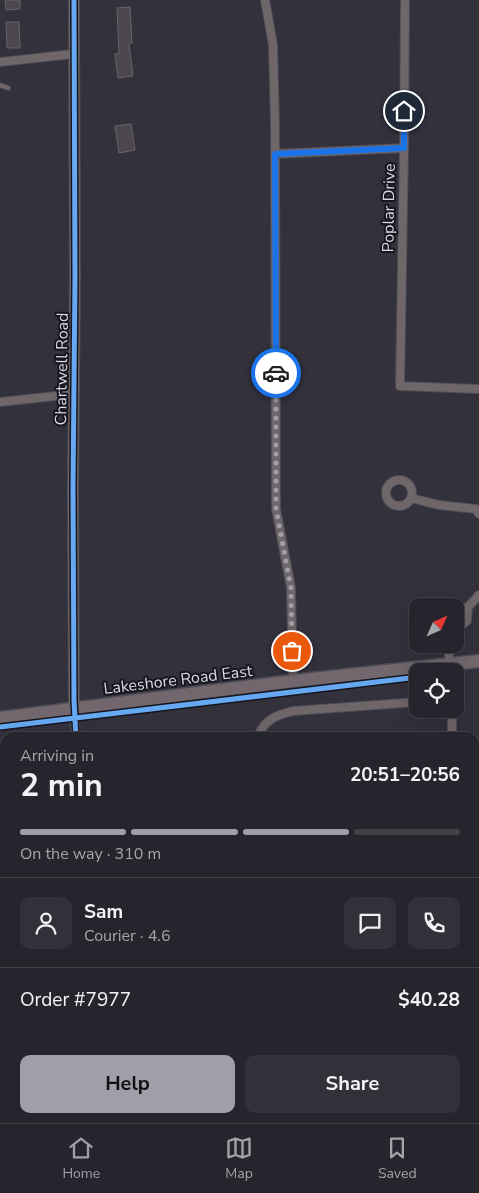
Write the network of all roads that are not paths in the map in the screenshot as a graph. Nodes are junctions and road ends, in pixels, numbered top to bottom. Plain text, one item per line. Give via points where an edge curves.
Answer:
1 (74, 0) edge
2 (265, 0) edge
3 (405, 0) edge
4 (74, 54) junction
5 (0, 62) edge
6 (0, 85) edge
7 (8, 88) dead end
8 (404, 148) junction
9 (275, 154) junction
10 (479, 389) edge
11 (74, 394) junction
12 (0, 402) edge
13 (411, 498) dead end
14 (479, 514) edge
15 (479, 596) edge
16 (468, 607) junction
17 (464, 609) edge
18 (464, 623) edge
19 (479, 660) edge
20 (464, 664) edge
21 (409, 671) edge
22 (293, 681) junction
23 (409, 703) edge
24 (74, 710) junction
25 (0, 718) edge
26 (452, 718) edge
27 (76, 732) edge
28 (259, 732) edge
29 (452, 732) edge

1 - 4 street, Chartwell Road
2 - 9 street via 273,45
3 - 8 street, Poplar Drive
4 - 5 street
4 - 11 street, Chartwell Road
6 - 7 lane
8 - 9 street
8 - 10 street, Poplar Drive via 400,386
9 - 22 street via 276,509 291,588
11 - 12 street
11 - 24 street, Chartwell Road
13 - 14 street via 476,509
15 - 16 street
16 - 17 street
16 - 18 street
19 - 20 main road, Lakeshore Road East
21 - 22 main road, Lakeshore Road East
22 - 24 main road, Lakeshore Road East
23 - 28 street via 293,710 270,719
24 - 25 main road, Lakeshore Road East
24 - 27 street, Chartwell Road
26 - 29 street

